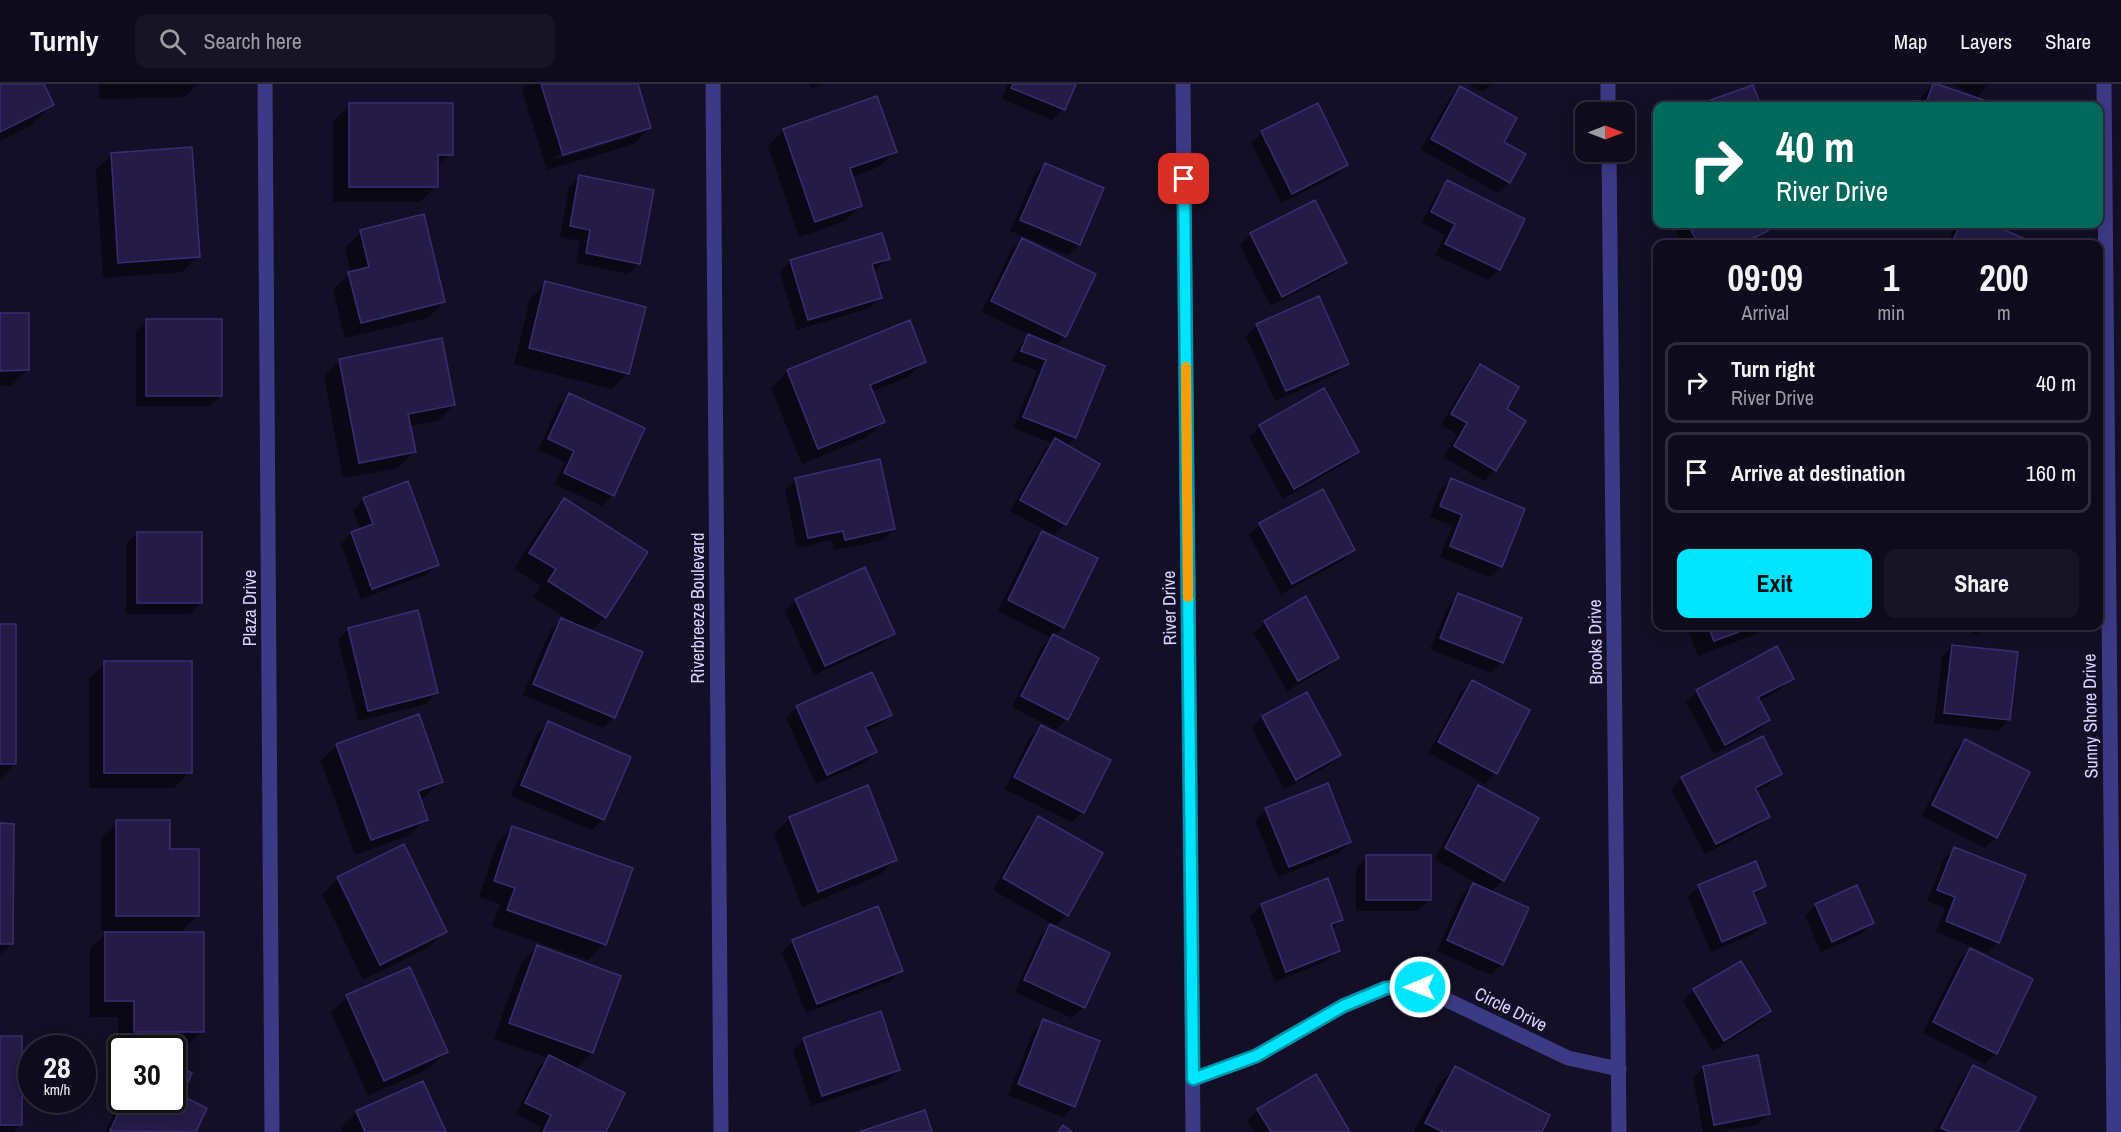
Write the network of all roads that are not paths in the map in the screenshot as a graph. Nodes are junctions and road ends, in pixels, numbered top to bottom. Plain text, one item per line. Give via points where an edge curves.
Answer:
1 (265, 84) edge
2 (713, 84) edge
3 (1183, 84) edge
4 (1608, 84) edge
5 (2104, 84) edge
6 (1608, 102) edge
7 (1609, 162) edge
8 (1619, 1069) junction
9 (1193, 1079) junction
10 (272, 1132) edge
11 (721, 1132) edge
12 (1193, 1132) edge
13 (1619, 1132) edge
14 (2114, 1132) edge

1 - 10 street, Plaza Drive
2 - 11 street, Riverbreeze Boulevard
3 - 9 street, River Drive
4 - 6 street
5 - 14 street, Sunny Shore Drive
7 - 8 street, Brooks Drive
8 - 9 street, Circle Drive via 1568,1058 1420,987 1386,988 1343,1006 1256,1056
8 - 13 street, Brooks Drive
9 - 12 street, River Drive

